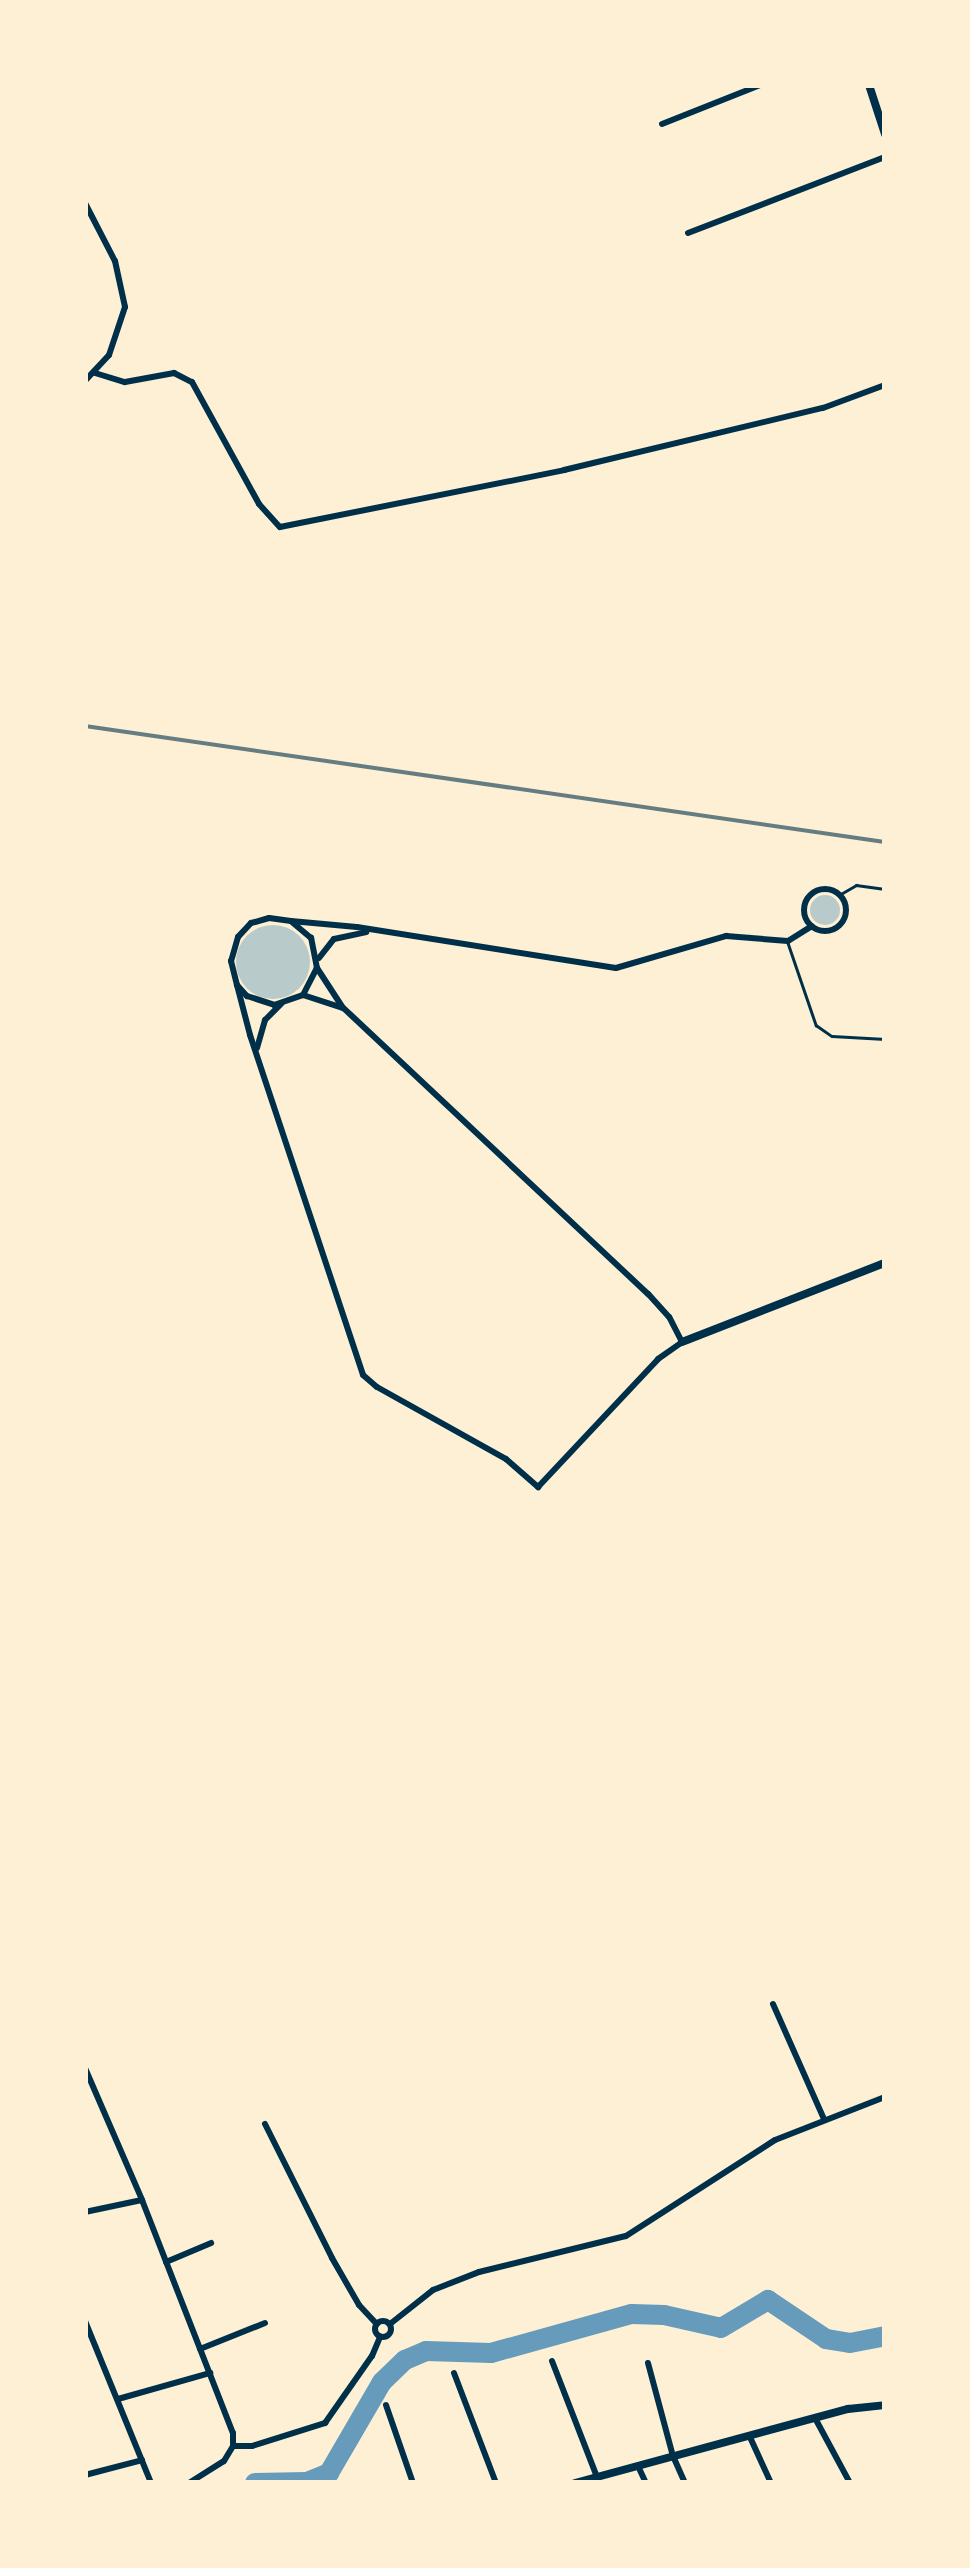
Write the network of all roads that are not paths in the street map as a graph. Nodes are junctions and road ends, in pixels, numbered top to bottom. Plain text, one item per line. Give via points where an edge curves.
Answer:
1 (760, 85) edge
2 (870, 85) edge
3 (662, 124) dead end
4 (885, 134) edge
5 (885, 156) edge
6 (85, 203) edge
7 (688, 233) dead end
8 (95, 373) junction
9 (85, 381) edge
10 (885, 386) edge
11 (885, 888) edge
12 (839, 895) junction
13 (291, 921) junction
14 (812, 926) junction
15 (372, 932) junction
16 (788, 941) junction
17 (318, 963) junction
18 (237, 985) junction
19 (303, 995) junction
20 (282, 1004) junction
21 (343, 1008) junction
22 (885, 1039) edge
23 (257, 1049) junction
24 (885, 1262) edge
25 (682, 1342) junction
26 (772, 2004) dead end
27 (85, 2068) edge
28 (885, 2097) edge
29 (823, 2118) junction
30 (264, 2124) dead end
31 (142, 2200) junction
32 (85, 2212) edge
33 (211, 2243) dead end
34 (165, 2262) junction
35 (85, 2321) edge
36 (265, 2323) dead end
37 (378, 2324) junction
38 (390, 2324) junction
39 (380, 2337) junction
40 (89, 2342) edge
41 (200, 2349) junction
42 (552, 2361) dead end
43 (648, 2363) dead end
44 (210, 2373) junction
45 (454, 2373) dead end
46 (118, 2399) junction
47 (386, 2405) dead end
48 (885, 2405) edge
49 (815, 2418) junction
50 (749, 2436) junction
51 (234, 2446) junction
52 (673, 2456) junction
53 (142, 2460) junction
54 (638, 2466) junction
55 (85, 2475) edge
56 (597, 2477) junction
57 (151, 2483) edge
58 (188, 2483) edge
59 (413, 2483) edge
60 (496, 2483) edge
61 (575, 2483) edge
62 (646, 2483) edge
63 (685, 2483) edge
64 (771, 2483) edge
65 (850, 2483) edge

1 - 3 street
2 - 4 main road
5 - 7 street
6 - 8 street via 124,290 119,334
8 - 9 street
8 - 10 street via 126,382 174,373 192,382 259,504 280,527 564,470 822,408
11 - 12 lane via 856,885
12 - 14 street via 845,906 839,924 827,930
12 - 14 street via 821,889 809,896 804,909
13 - 15 street
13 - 17 street via 311,938
13 - 18 street via 269,918 244,930 231,961
14 - 16 street
15 - 16 street via 616,968 726,936
15 - 17 street via 334,939
16 - 22 lane via 816,1025 832,1036
17 - 19 street
17 - 21 street
18 - 20 street via 254,1001
18 - 23 street
19 - 20 street
19 - 21 street
20 - 23 street via 265,1020
21 - 25 street via 648,1294
23 - 25 street via 363,1375 376,1387 506,1459 538,1487 658,1359
24 - 25 main road
26 - 29 street
27 - 31 street
28 - 29 street
29 - 38 street via 753,2152 626,2236 479,2272 432,2290
30 - 37 street via 345,2282
31 - 32 street
31 - 34 street
33 - 34 street
34 - 41 street
35 - 40 street
36 - 41 street
37 - 38 street
37 - 39 street
38 - 39 street via 391,2333
39 - 51 street via 325,2423
40 - 46 street
41 - 44 street
42 - 56 street
43 - 52 street
44 - 46 street
44 - 51 street
45 - 60 street
46 - 53 street
47 - 59 street
48 - 49 main road
49 - 50 main road
49 - 65 street
50 - 52 main road
50 - 64 street
51 - 58 street
52 - 54 main road
52 - 63 street
53 - 55 street
53 - 57 street
54 - 56 main road
54 - 62 street
56 - 61 main road

